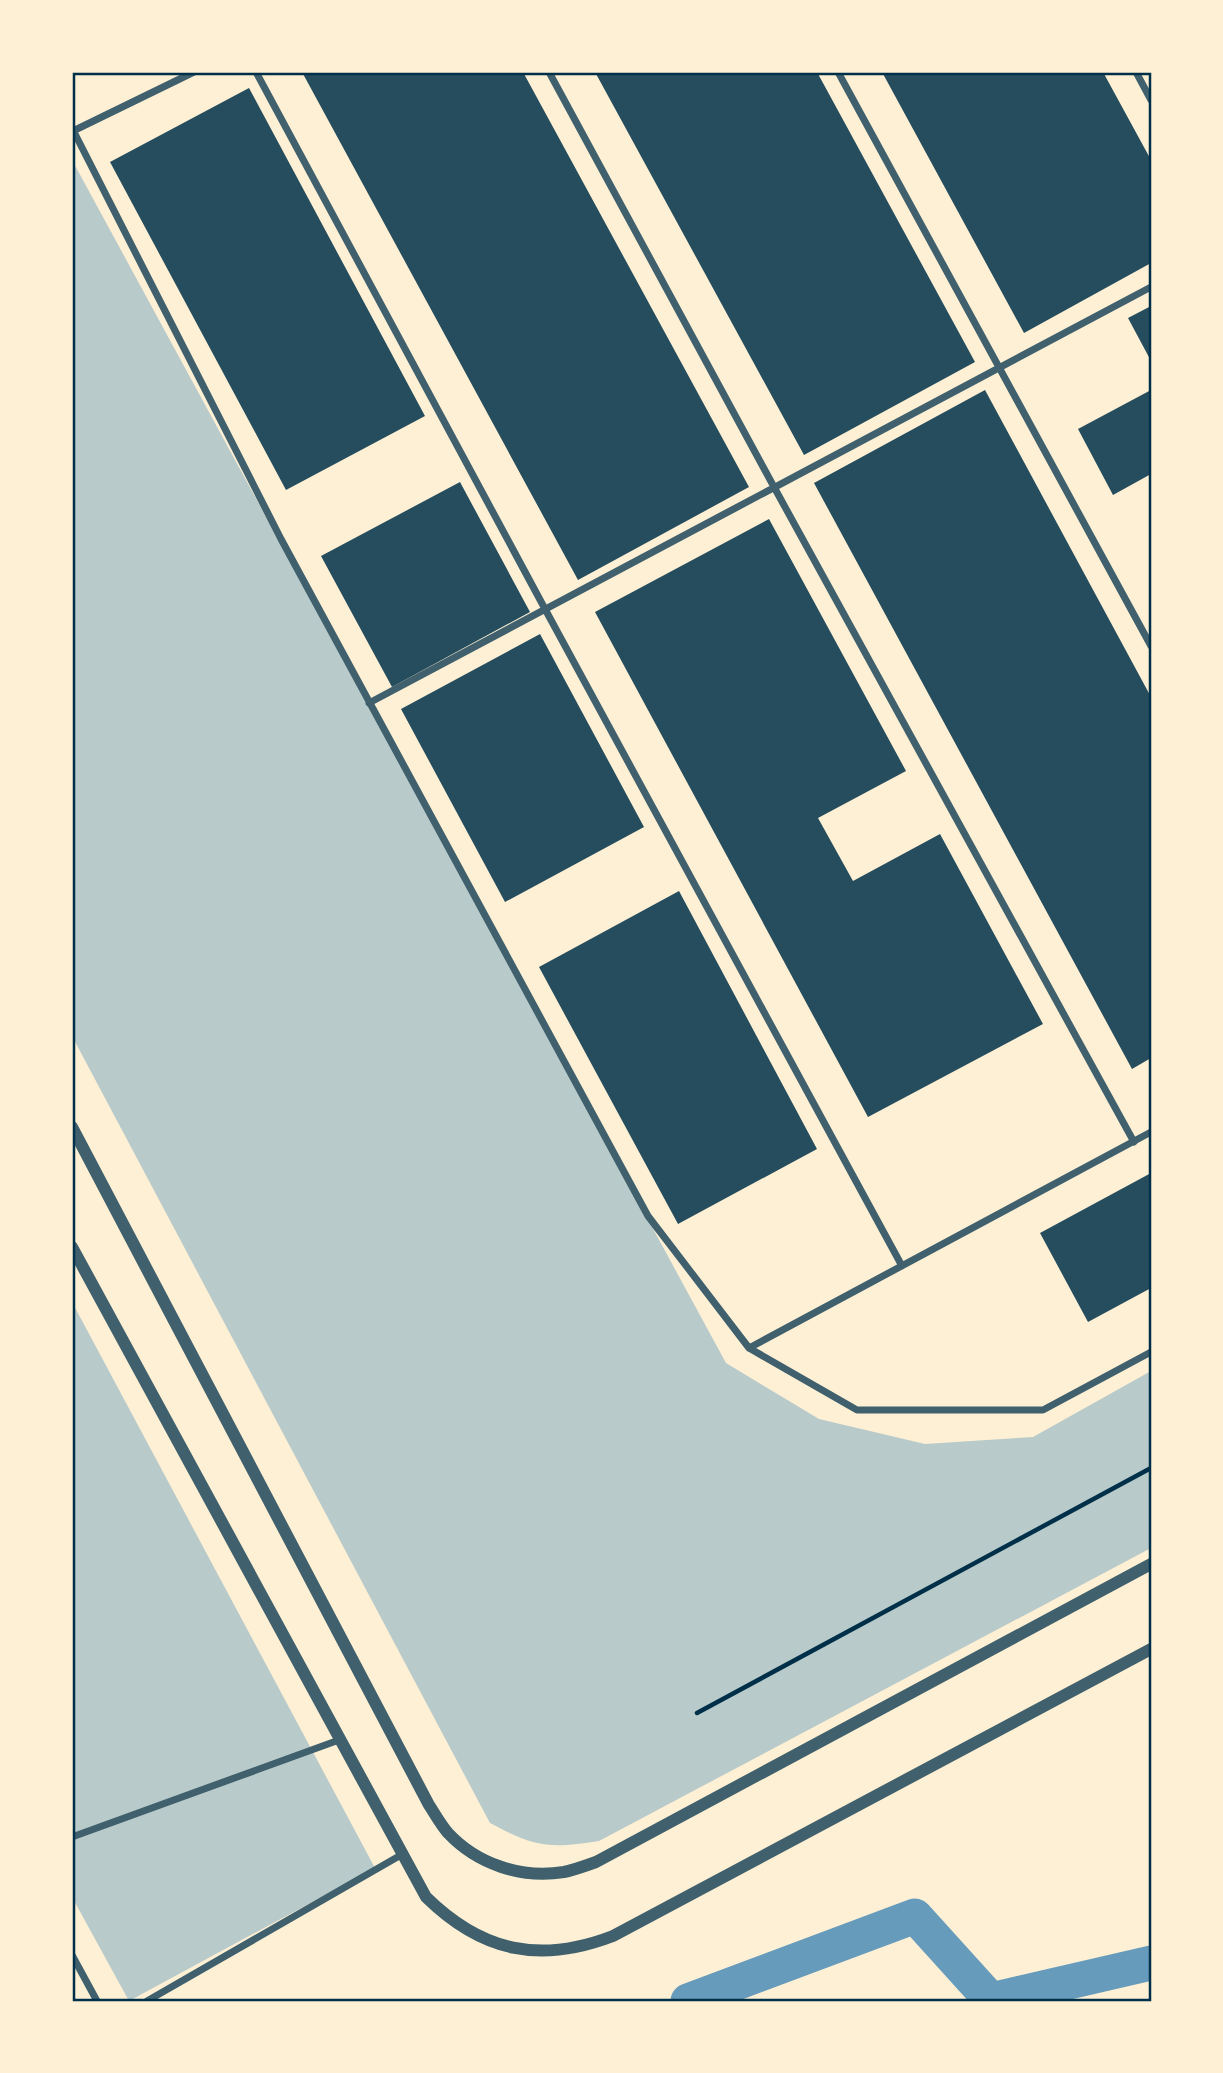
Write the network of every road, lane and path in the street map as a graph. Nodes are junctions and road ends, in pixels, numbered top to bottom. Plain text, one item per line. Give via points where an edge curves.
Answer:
1 (194, 72) edge
2 (256, 72) edge
3 (549, 72) edge
4 (838, 72) edge
5 (1136, 72) edge
6 (1151, 100) edge
7 (73, 129) edge
8 (1151, 287) edge
9 (999, 368) junction
10 (774, 487) junction
11 (545, 609) junction
12 (1151, 646) edge
13 (369, 703) junction
14 (72, 1127) edge
15 (1151, 1132) edge
16 (1134, 1142) junction
17 (72, 1247) edge
18 (902, 1266) junction
19 (749, 1348) junction
20 (1151, 1352) edge
21 (1151, 1468) edge
22 (1151, 1564) edge
23 (1151, 1649) edge
24 (697, 1713) dead end
25 (339, 1740) junction
26 (72, 1837) edge
27 (401, 1855) junction
28 (72, 1955) edge
29 (97, 2001) edge
30 (147, 2001) edge

1 - 7 street
2 - 11 street
3 - 10 street
4 - 9 street
5 - 6 street
7 - 13 street
8 - 9 street
9 - 10 street
9 - 12 street
10 - 11 street
10 - 16 street
11 - 13 street
11 - 18 street
13 - 19 street via 648,1216
14 - 22 street via 429,1805 447,1832 472,1853 500,1867 532,1874 565,1872 596,1862
15 - 16 street
16 - 18 street
17 - 25 street
18 - 19 street
19 - 20 street via 857,1410 1043,1409
21 - 24 path
23 - 27 street via 590,1945 553,1951 516,1949 470,1932 426,1897
25 - 26 street
25 - 27 street
27 - 30 street
28 - 29 street

